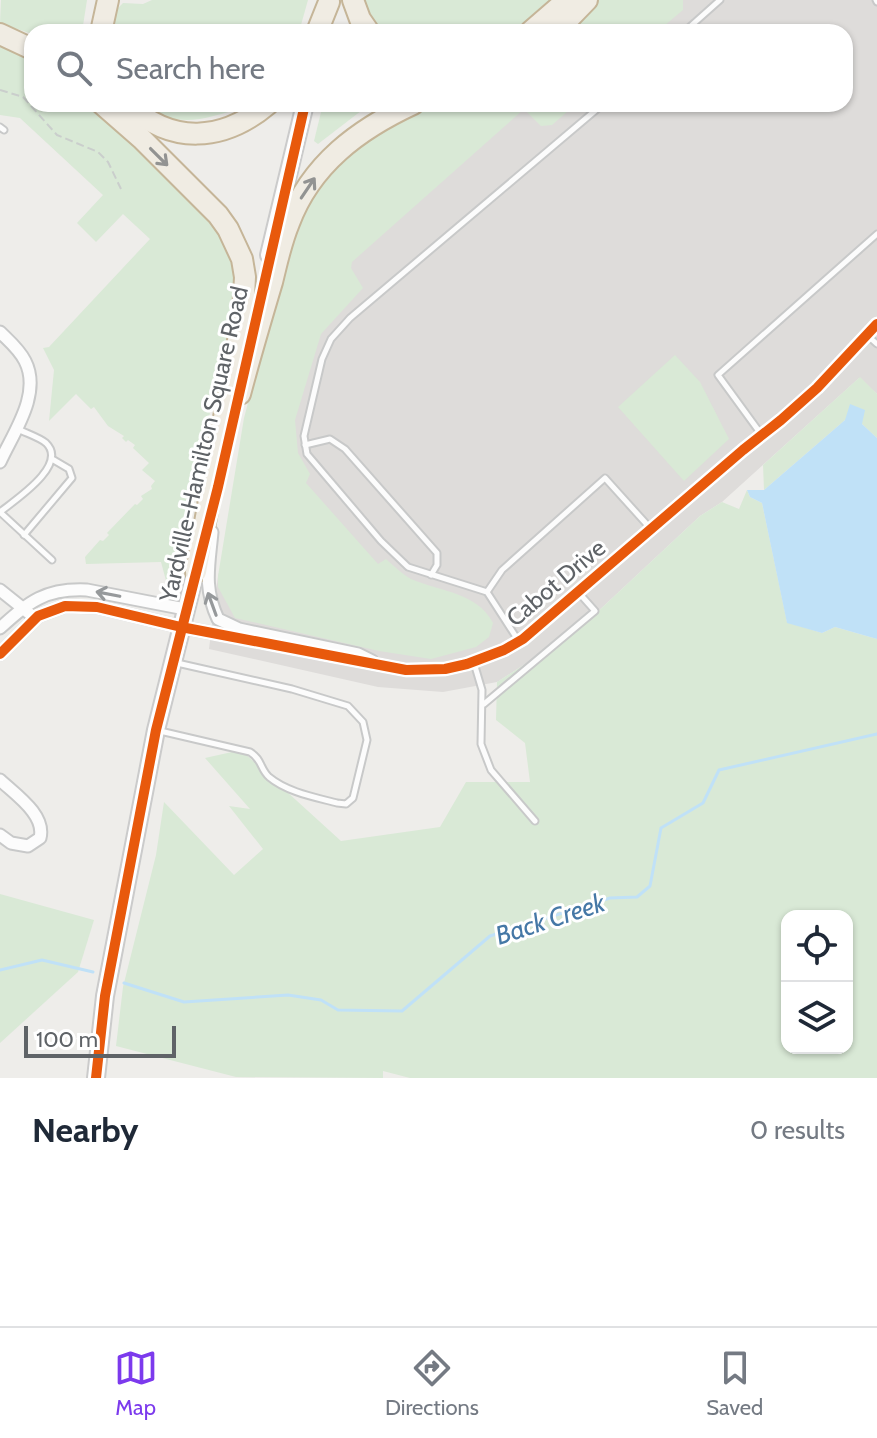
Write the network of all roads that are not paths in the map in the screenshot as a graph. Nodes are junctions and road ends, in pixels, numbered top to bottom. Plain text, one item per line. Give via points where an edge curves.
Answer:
1 (108, 0) edge
2 (353, 0) edge
3 (567, 0) edge
4 (587, 0) edge
5 (720, 0) edge
6 (329, 1) edge
7 (103, 24) edge
8 (322, 24) edge
9 (363, 24) edge
10 (539, 24) edge
11 (564, 24) edge
12 (693, 24) edge
13 (0, 34) edge
14 (24, 45) edge
15 (110, 112) edge
16 (139, 112) edge
17 (259, 112) edge
18 (303, 112) edge
19 (397, 112) edge
20 (594, 112) edge
21 (877, 234) edge
22 (877, 324) edge
23 (0, 332) edge
24 (867, 335) junction
25 (877, 344) edge
26 (232, 421) junction
27 (16, 428) junction
28 (762, 435) junction
29 (305, 445) junction
30 (52, 459) junction
31 (0, 461) edge
32 (218, 487) junction
33 (0, 512) edge
34 (651, 529) junction
35 (24, 535) junction
36 (52, 560) dead end
37 (196, 572) junction
38 (431, 575) junction
39 (0, 590) edge
40 (487, 592) junction
41 (578, 592) junction
42 (22, 609) junction
43 (185, 609) junction
44 (35, 618) junction
45 (181, 627) junction
46 (0, 628) edge
47 (519, 642) junction
48 (0, 654) edge
49 (173, 662) junction
50 (473, 662) junction
51 (383, 667) junction
52 (483, 705) junction
53 (156, 730) junction
54 (0, 780) edge
55 (535, 821) dead end
56 (0, 835) edge
57 (96, 1078) edge

1 - 7 highway
2 - 9 highway
3 - 10 highway
4 - 11 highway
5 - 12 lane
6 - 8 highway
13 - 14 highway
15 -> 37 highway via 218,215 242,259 243,313
16 - 17 highway via 167,129 200,134 232,128
18 - 26 street, Yardville-Hamilton Square Road
26 -> 19 highway via 297,204 338,150
20 - 29 lane via 331,339
21 - 28 lane via 718,375
22 - 24 street, Cabot Drive
23 - 27 street via 27,363 31,382
24 - 25 lane
24 - 28 street, Cabot Drive
26 - 32 street, Yardville-Hamilton Square Road
27 - 30 lane via 47,444
27 - 31 street
28 - 34 street, Cabot Drive
29 - 38 lane via 307,454 381,541 408,567
29 - 38 lane via 330,439 345,449 437,553
30 - 33 lane via 44,475
30 - 35 lane via 69,469 72,478
32 - 37 street, Yardville-Hamilton Square Road
51 -> 32 street via 358,654 239,629 218,619 207,582
33 - 35 lane
34 - 40 lane via 605,478 502,570
34 - 41 street, Cabot Drive
35 - 36 lane
37 - 43 street, Yardville-Hamilton Square Road
38 - 40 lane
39 - 42 street
40 - 47 lane
41 - 47 street, Cabot Drive
41 - 52 lane via 595,611
43 -> 42 street via 70,589 45,594
42 - 44 street
42 - 46 street
43 - 45 street, Yardville-Hamilton Square Road
44 - 45 street, Cabot Drive via 65,606 97,607
44 - 48 street
45 - 49 street, Yardville-Hamilton Square Road
45 - 51 street, Cabot Drive
47 - 50 street, Cabot Drive
49 - 53 street, Yardville-Hamilton Square Road
49 - 53 lane via 348,706 363,722 367,740 353,798 337,803 281,785 265,774 262,761 250,752
50 - 51 street, Cabot Drive via 425,670
50 - 52 lane
52 - 55 lane via 481,744 491,770
53 - 57 street, Yardville-Hamilton Square Road via 105,996
54 - 56 street via 39,819 42,830 28,846

